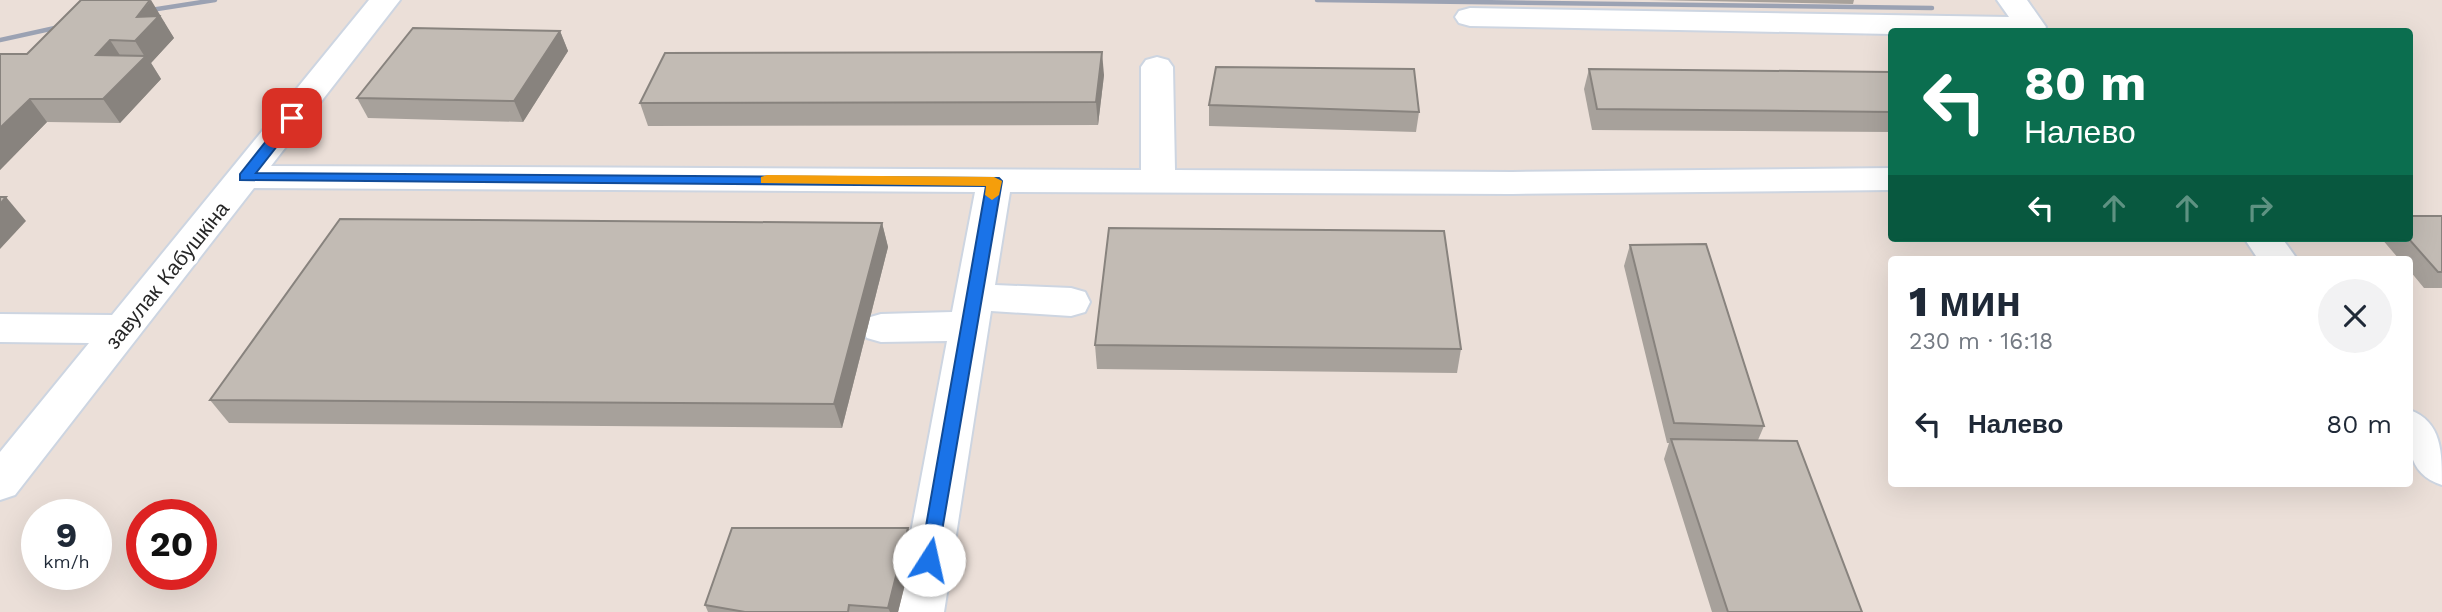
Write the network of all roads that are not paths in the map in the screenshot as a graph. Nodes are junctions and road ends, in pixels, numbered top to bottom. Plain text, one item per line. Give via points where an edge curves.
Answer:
1 (385, 0) edge
2 (2012, 0) edge
3 (1471, 17) dead end
4 (1157, 66) dead end
5 (245, 177) junction
6 (1888, 179) edge
7 (994, 181) junction
8 (1158, 182) junction
9 (2265, 242) edge
10 (2276, 256) edge
11 (1071, 302) dead end
12 (972, 312) junction
13 (0, 328) edge
14 (881, 328) dead end
15 (124, 329) junction
16 (2413, 430) edge
17 (2442, 468) edge
18 (0, 483) edge
19 (920, 612) edge

1 - 5 street, завулак Кабушкіна
2 - 3 street via 2031,27
4 - 8 street
5 - 7 street
5 - 15 street, завулак Кабушкіна
6 - 8 street
7 - 8 street
7 - 12 street
9 - 10 street
11 - 12 street
12 - 14 street
12 - 19 street
13 - 15 street
15 - 18 street, завулак Кабушкіна
16 - 17 street

